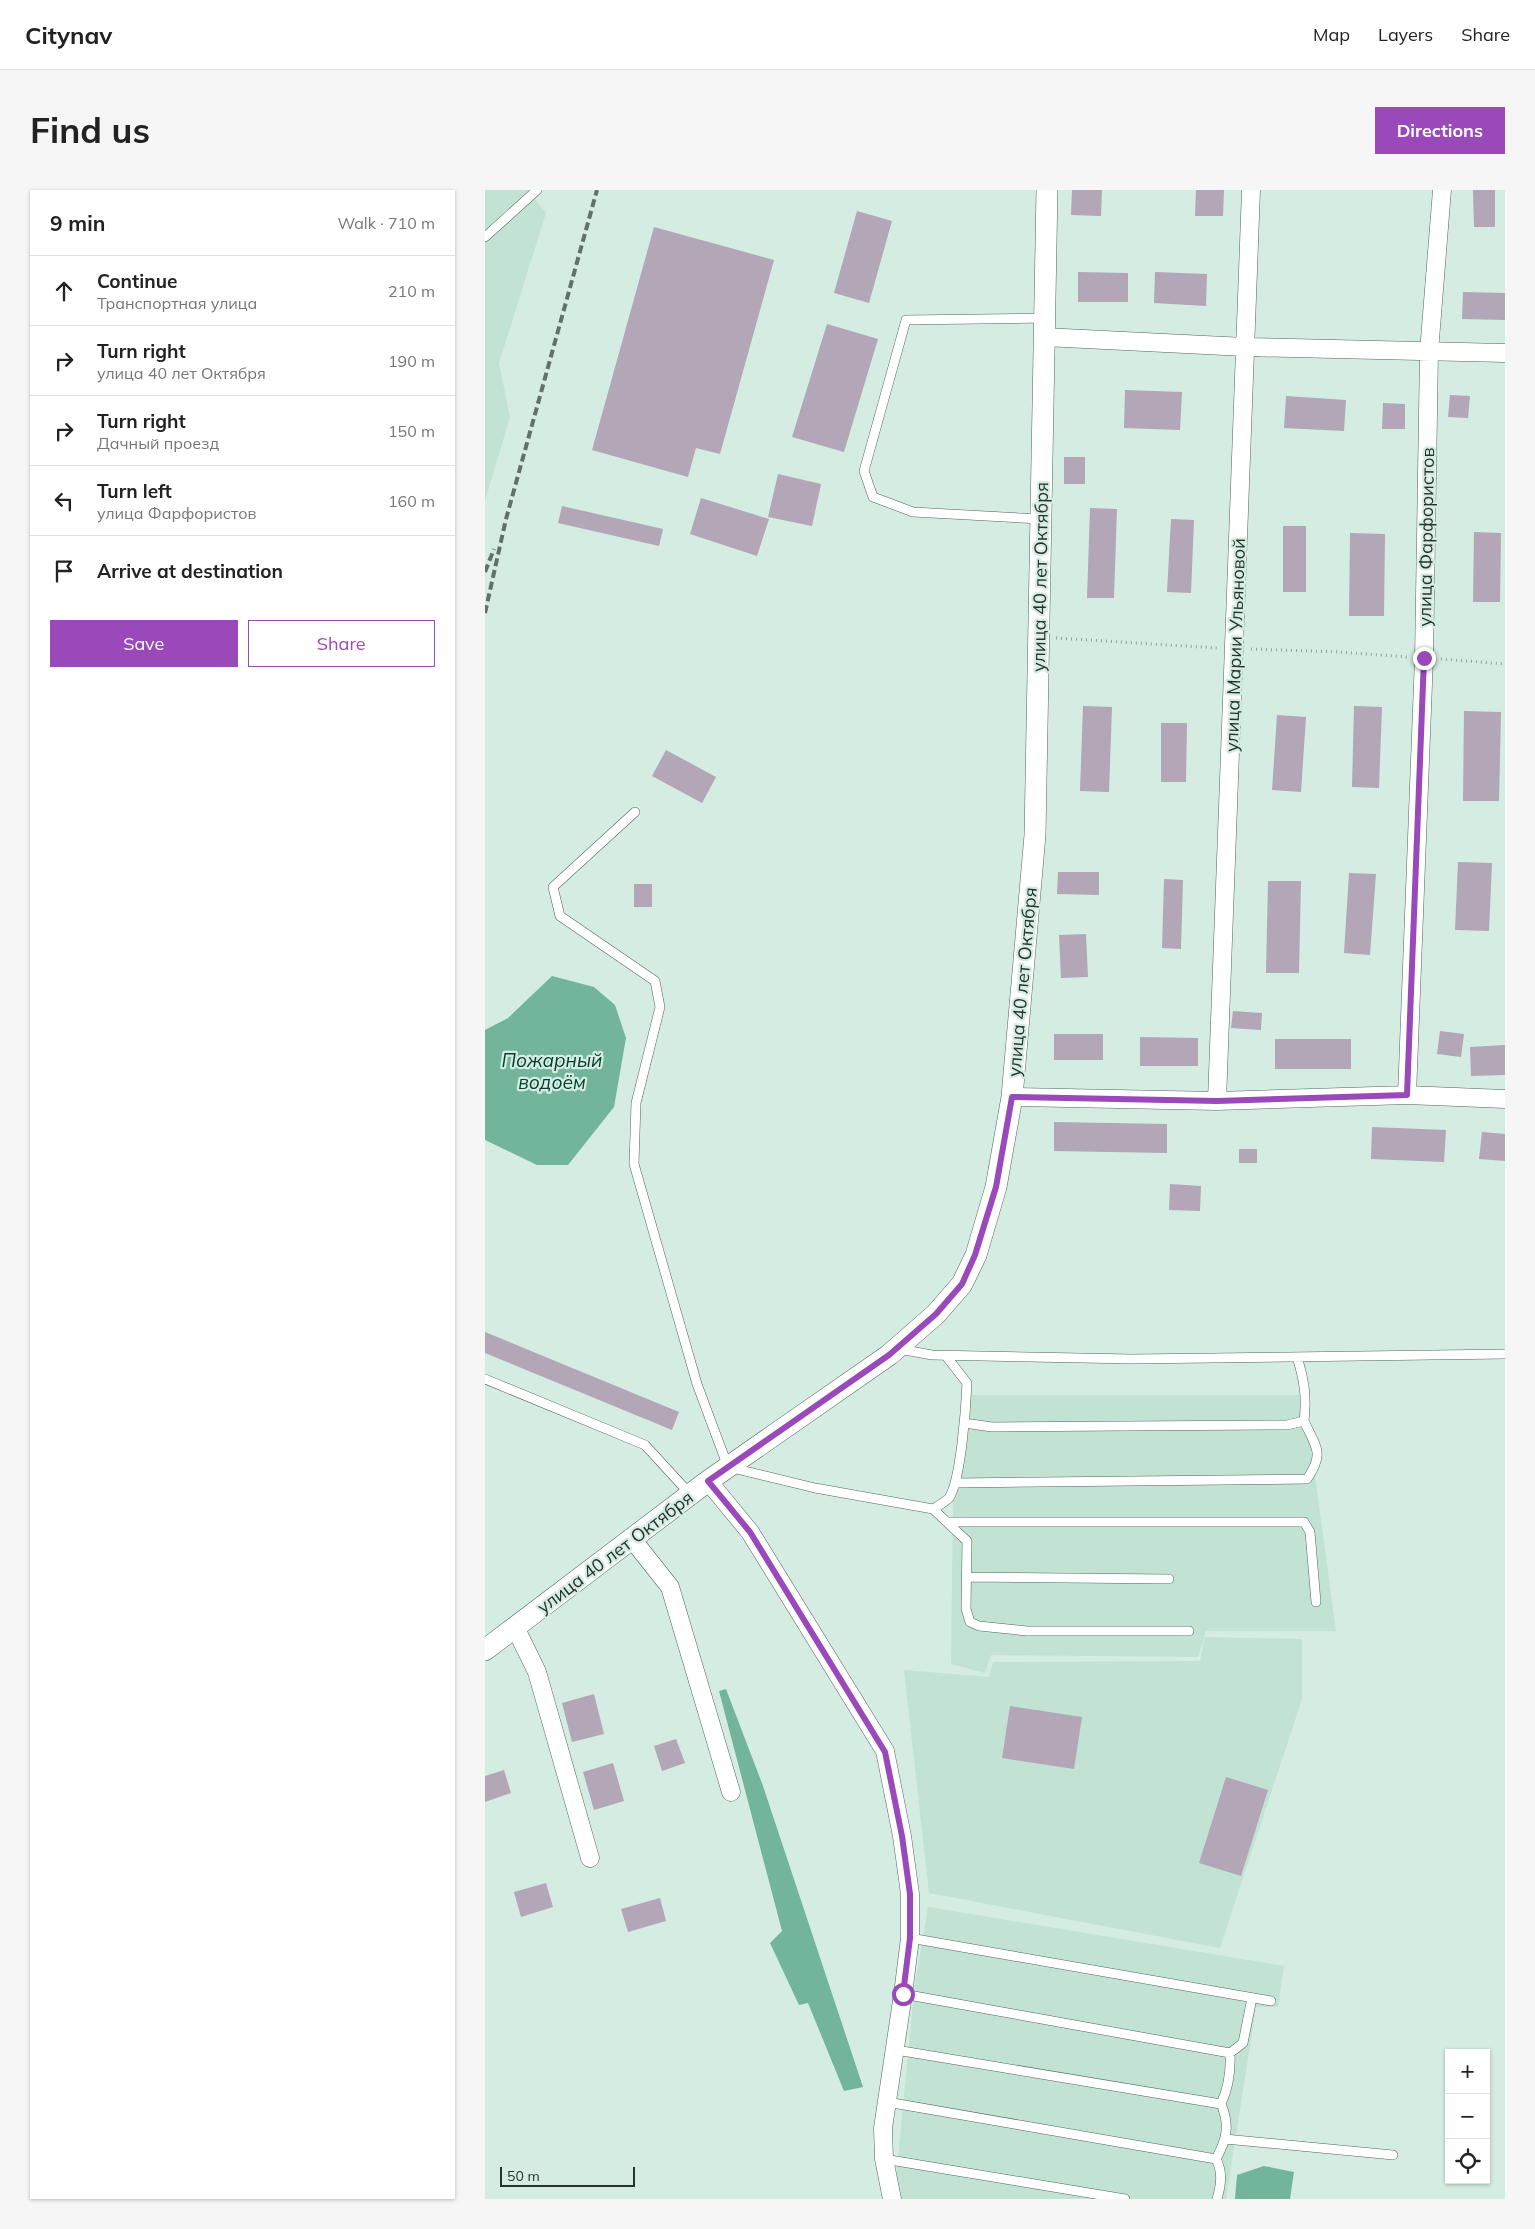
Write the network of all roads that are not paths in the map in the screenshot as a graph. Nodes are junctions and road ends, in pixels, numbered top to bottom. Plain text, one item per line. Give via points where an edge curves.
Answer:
1 (537, 190) edge
2 (1047, 190) edge
3 (1251, 190) edge
4 (1443, 190) edge
5 (485, 237) edge
6 (1044, 328) junction
7 (1245, 347) junction
8 (1429, 352) junction
9 (1505, 353) edge
10 (1041, 520) junction
11 (635, 812) dead end
12 (1407, 1095) junction
13 (1012, 1097) junction
14 (1505, 1099) edge
15 (1217, 1101) junction
16 (897, 1349) junction
17 (1505, 1354) edge
18 (946, 1356) junction
19 (1297, 1357) junction
20 (485, 1379) edge
21 (1304, 1421) junction
22 (964, 1423) junction
23 (728, 1467) junction
24 (708, 1481) junction
25 (955, 1483) junction
26 (691, 1494) junction
27 (933, 1509) junction
28 (949, 1522) junction
29 (632, 1539) junction
30 (967, 1577) junction
31 (1169, 1579) dead end
32 (1316, 1602) dead end
33 (515, 1627) junction
34 (1189, 1631) dead end
35 (485, 1650) edge
36 (731, 1792) dead end
37 (590, 1858) dead end
38 (910, 1938) junction
39 (903, 1994) junction
40 (1252, 1998) junction
41 (1271, 2001) dead end
42 (896, 2050) junction
43 (1230, 2053) junction
44 (887, 2102) junction
45 (1221, 2104) junction
46 (1225, 2139) junction
47 (1393, 2155) dead end
48 (884, 2159) junction
49 (1217, 2160) junction
50 (892, 2199) edge
51 (1125, 2199) edge
52 (1217, 2199) edge

1 - 5 lane
2 - 6 street, улица 40 лет Октября
3 - 7 street, улица Марии Ульяновой
4 - 8 street, улица Фарфористов
6 - 7 street
6 - 10 street, улица 40 лет Октября
6 - 10 lane via 906,320 864,472 873,497 913,512
7 - 8 street
7 - 15 street, улица Марии Ульяновой
8 - 9 street
8 - 12 street, улица Фарфористов via 1424,658
10 - 13 street, улица 40 лет Октября via 1035,834
11 - 23 lane via 553,887 560,916 655,981 660,1007 636,1103 635,1164 697,1384
12 - 14 street
12 - 15 street
13 - 15 street
13 - 16 street, улица 40 лет Октября via 996,1187 962,1284 936,1314
16 - 18 lane
16 - 23 street, улица 40 лет Октября
17 - 19 lane
18 - 19 lane
18 - 22 lane via 967,1383
19 - 21 lane via 1305,1385
20 - 26 lane via 645,1445
21 - 22 lane via 1257,1426 992,1427
21 - 25 lane via 1317,1450 1317,1464 1307,1479
22 - 25 lane
23 - 24 street, улица 40 лет Октября
23 - 27 lane via 815,1488
24 - 26 street, улица 40 лет Октября
24 - 38 street via 750,1532 885,1752 909,1885
25 - 27 lane via 948,1498
26 - 29 street, улица 40 лет Октября
27 - 28 lane
28 - 30 lane via 967,1540
28 - 32 lane via 1304,1522 1310,1532
29 - 33 street, улица 40 лет Октября
29 - 36 street via 670,1587
30 - 31 lane
30 - 34 lane via 966,1609 970,1622 979,1626 1027,1631
33 - 35 street, улица 40 лет Октября
33 - 37 street via 537,1672
38 - 39 street
38 - 40 lane
39 - 42 street
39 - 43 lane
40 - 41 lane
40 - 43 lane via 1243,2043
42 - 44 street
42 - 45 lane
43 - 45 lane via 1228,2090
44 - 48 street via 883,2128
44 - 49 lane
45 - 46 lane via 1227,2117
46 - 47 lane
46 - 49 lane
48 - 50 street
48 - 51 lane
49 - 52 lane via 1221,2168

